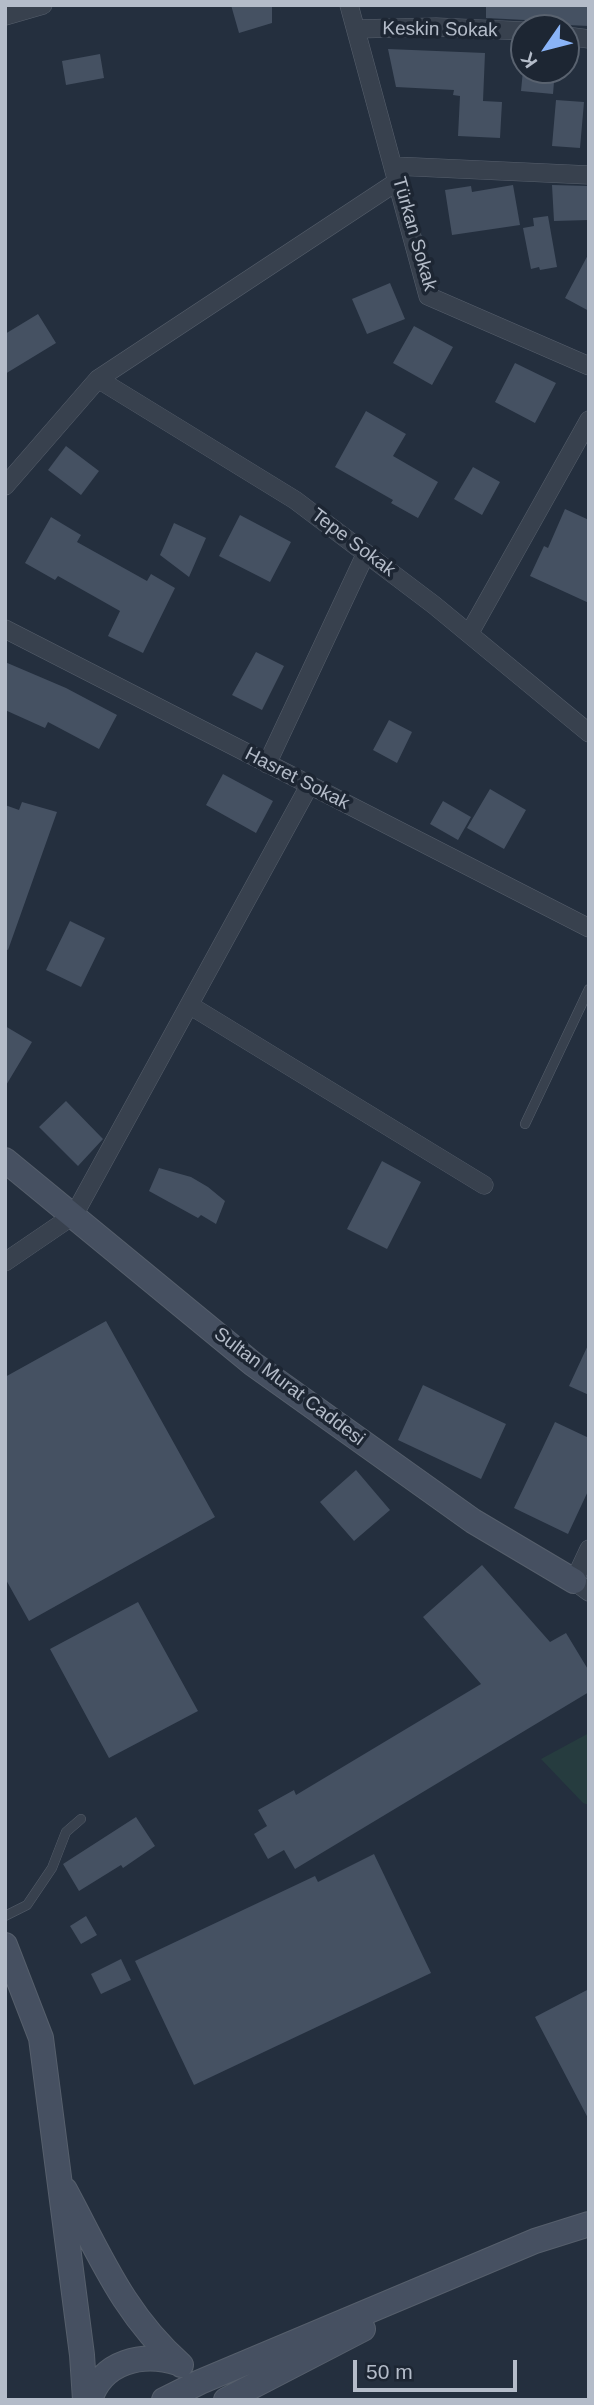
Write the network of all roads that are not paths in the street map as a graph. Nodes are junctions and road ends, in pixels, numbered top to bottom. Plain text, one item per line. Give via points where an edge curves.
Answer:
1 (43, 5) edge
2 (349, 5) edge
3 (5, 16) edge
4 (356, 29) junction
5 (510, 30) edge
6 (396, 174) junction
7 (589, 175) edge
8 (589, 366) edge
9 (99, 379) junction
10 (589, 420) edge
11 (5, 486) edge
12 (366, 554) junction
13 (5, 629) edge
14 (469, 634) junction
15 (589, 733) edge
16 (267, 764) junction
17 (309, 786) junction
18 (589, 928) edge
19 (589, 989) edge
20 (191, 1006) junction
21 (525, 1124) dead end
22 (5, 1160) edge
23 (484, 1185) dead end
24 (74, 1215) junction
25 (5, 1262) edge
26 (589, 1549) edge
27 (581, 1586) edge
28 (80, 1819) dead end
29 (5, 1916) edge
30 (5, 1945) edge
31 (58, 2176) junction
32 (589, 2224) edge
33 (535, 2241) junction
34 (181, 2365) junction
35 (205, 2391) edge
36 (88, 2400) edge
37 (164, 2400) edge
38 (226, 2400) edge

1 - 3 street
2 - 4 street, Türkan Sokak
4 - 5 street, Keskin Sokak
4 - 6 street, Türkan Sokak
6 - 7 street
6 - 8 street, Türkan Sokak via 428,296
6 - 9 street
9 - 11 street
9 - 12 street, Tepe Sokak via 295,500
10 - 14 street
12 - 14 street, Tepe Sokak
12 - 16 street
13 - 16 street, Hasret Sokak
14 - 15 street, Tepe Sokak
16 - 17 street, Hasret Sokak
17 - 18 street, Hasret Sokak
17 - 20 street
19 - 21 lane
20 - 23 street
20 - 24 street
22 - 24 street, Sultan Murat Caddesi
24 - 25 street
24 - 27 street, Sultan Murat Caddesi via 253,1364 473,1521
26 - 27 street
28 - 29 lane via 66,1832 52,1868 27,1905
30 - 31 street via 41,2038
31 - 34 street via 125,2302 159,2346
31 - 36 street
32 - 33 street
33 - 35 street
33 - 38 street
34 - 35 street
34 - 36 street via 141,2357 121,2363 104,2375
35 - 37 street

